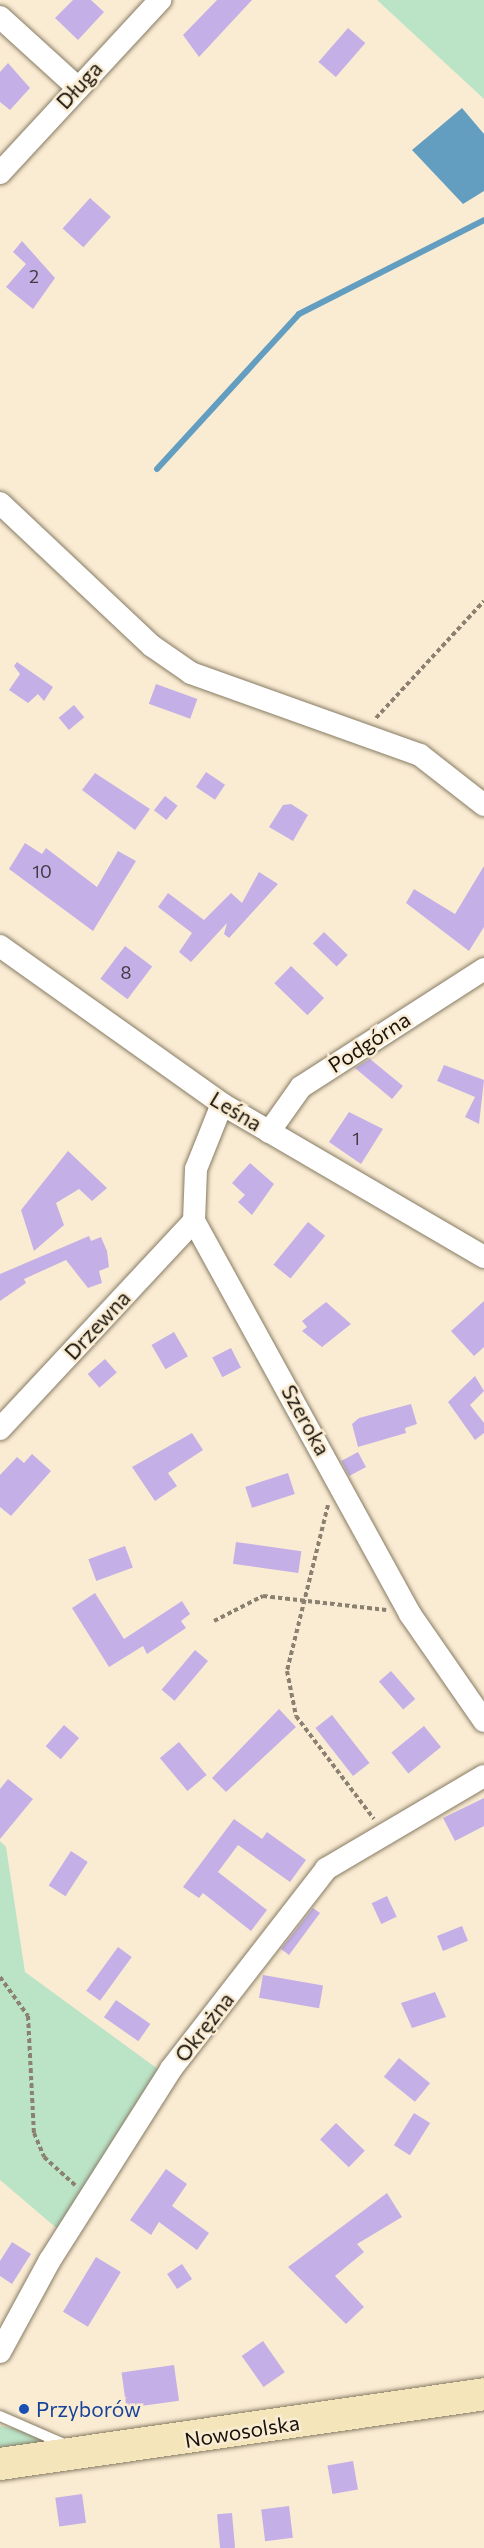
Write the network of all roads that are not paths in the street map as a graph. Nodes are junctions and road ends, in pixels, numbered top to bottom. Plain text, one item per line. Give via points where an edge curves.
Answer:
1 (160, 0) edge
2 (0, 17) edge
3 (77, 87) junction
4 (0, 173) edge
5 (0, 503) edge
6 (484, 805) edge
7 (0, 946) edge
8 (484, 969) edge
9 (222, 1104) junction
10 (269, 1132) junction
11 (194, 1221) junction
12 (484, 1257) edge
13 (0, 1429) edge
14 (484, 1721) edge
15 (484, 1776) edge
16 (0, 2352) edge
17 (484, 2394) edge
18 (0, 2416) edge
19 (82, 2454) junction
20 (0, 2464) edge

1 - 3 street, Długa
2 - 3 street
3 - 4 street, Długa
5 - 6 street via 152,646 191,673 420,756
7 - 9 street, Leśna
8 - 10 street, Podgórna via 301,1088
9 - 10 street, Leśna
9 - 11 street via 196,1169
10 - 12 street, Leśna
11 - 13 street, Drzewna
11 - 14 street, Szeroka via 410,1614
15 - 16 street, Okrężna via 326,1869 171,2069 90,2196
17 - 19 main road, Nowosolska
18 - 19 lane
19 - 20 main road, Nowosolska

